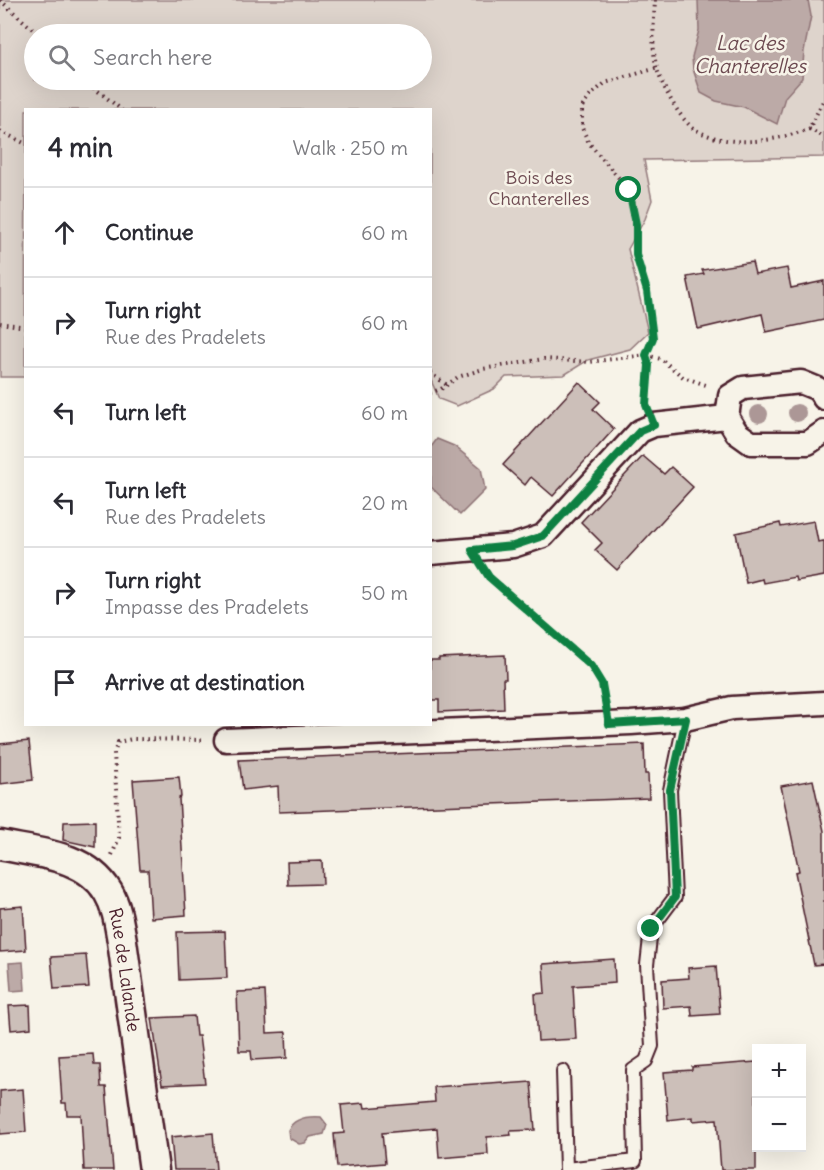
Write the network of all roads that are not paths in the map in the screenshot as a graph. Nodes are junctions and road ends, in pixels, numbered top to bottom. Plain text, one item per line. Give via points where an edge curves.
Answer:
1 (824, 398) edge
2 (729, 407) junction
3 (824, 432) edge
4 (432, 553) edge
5 (824, 703) edge
6 (686, 719) junction
7 (313, 731) edge
8 (226, 741) road end
9 (0, 845) edge
10 (563, 1071) dead end
11 (635, 1166) edge
12 (566, 1169) edge
13 (154, 1170) edge

1 - 2 street via 818,389 801,382 743,388
2 - 3 street via 737,433 751,443 808,444
2 - 4 street via 640,431 543,536 513,546
5 - 6 street via 732,708
6 - 7 street
6 - 11 lane via 670,790 675,897 651,929 647,965 652,1046 645,1061 633,1070
7 - 8 street
9 - 13 street, Rue de Lalande via 86,868 109,893 122,941
10 - 12 lane
11 - 12 lane

